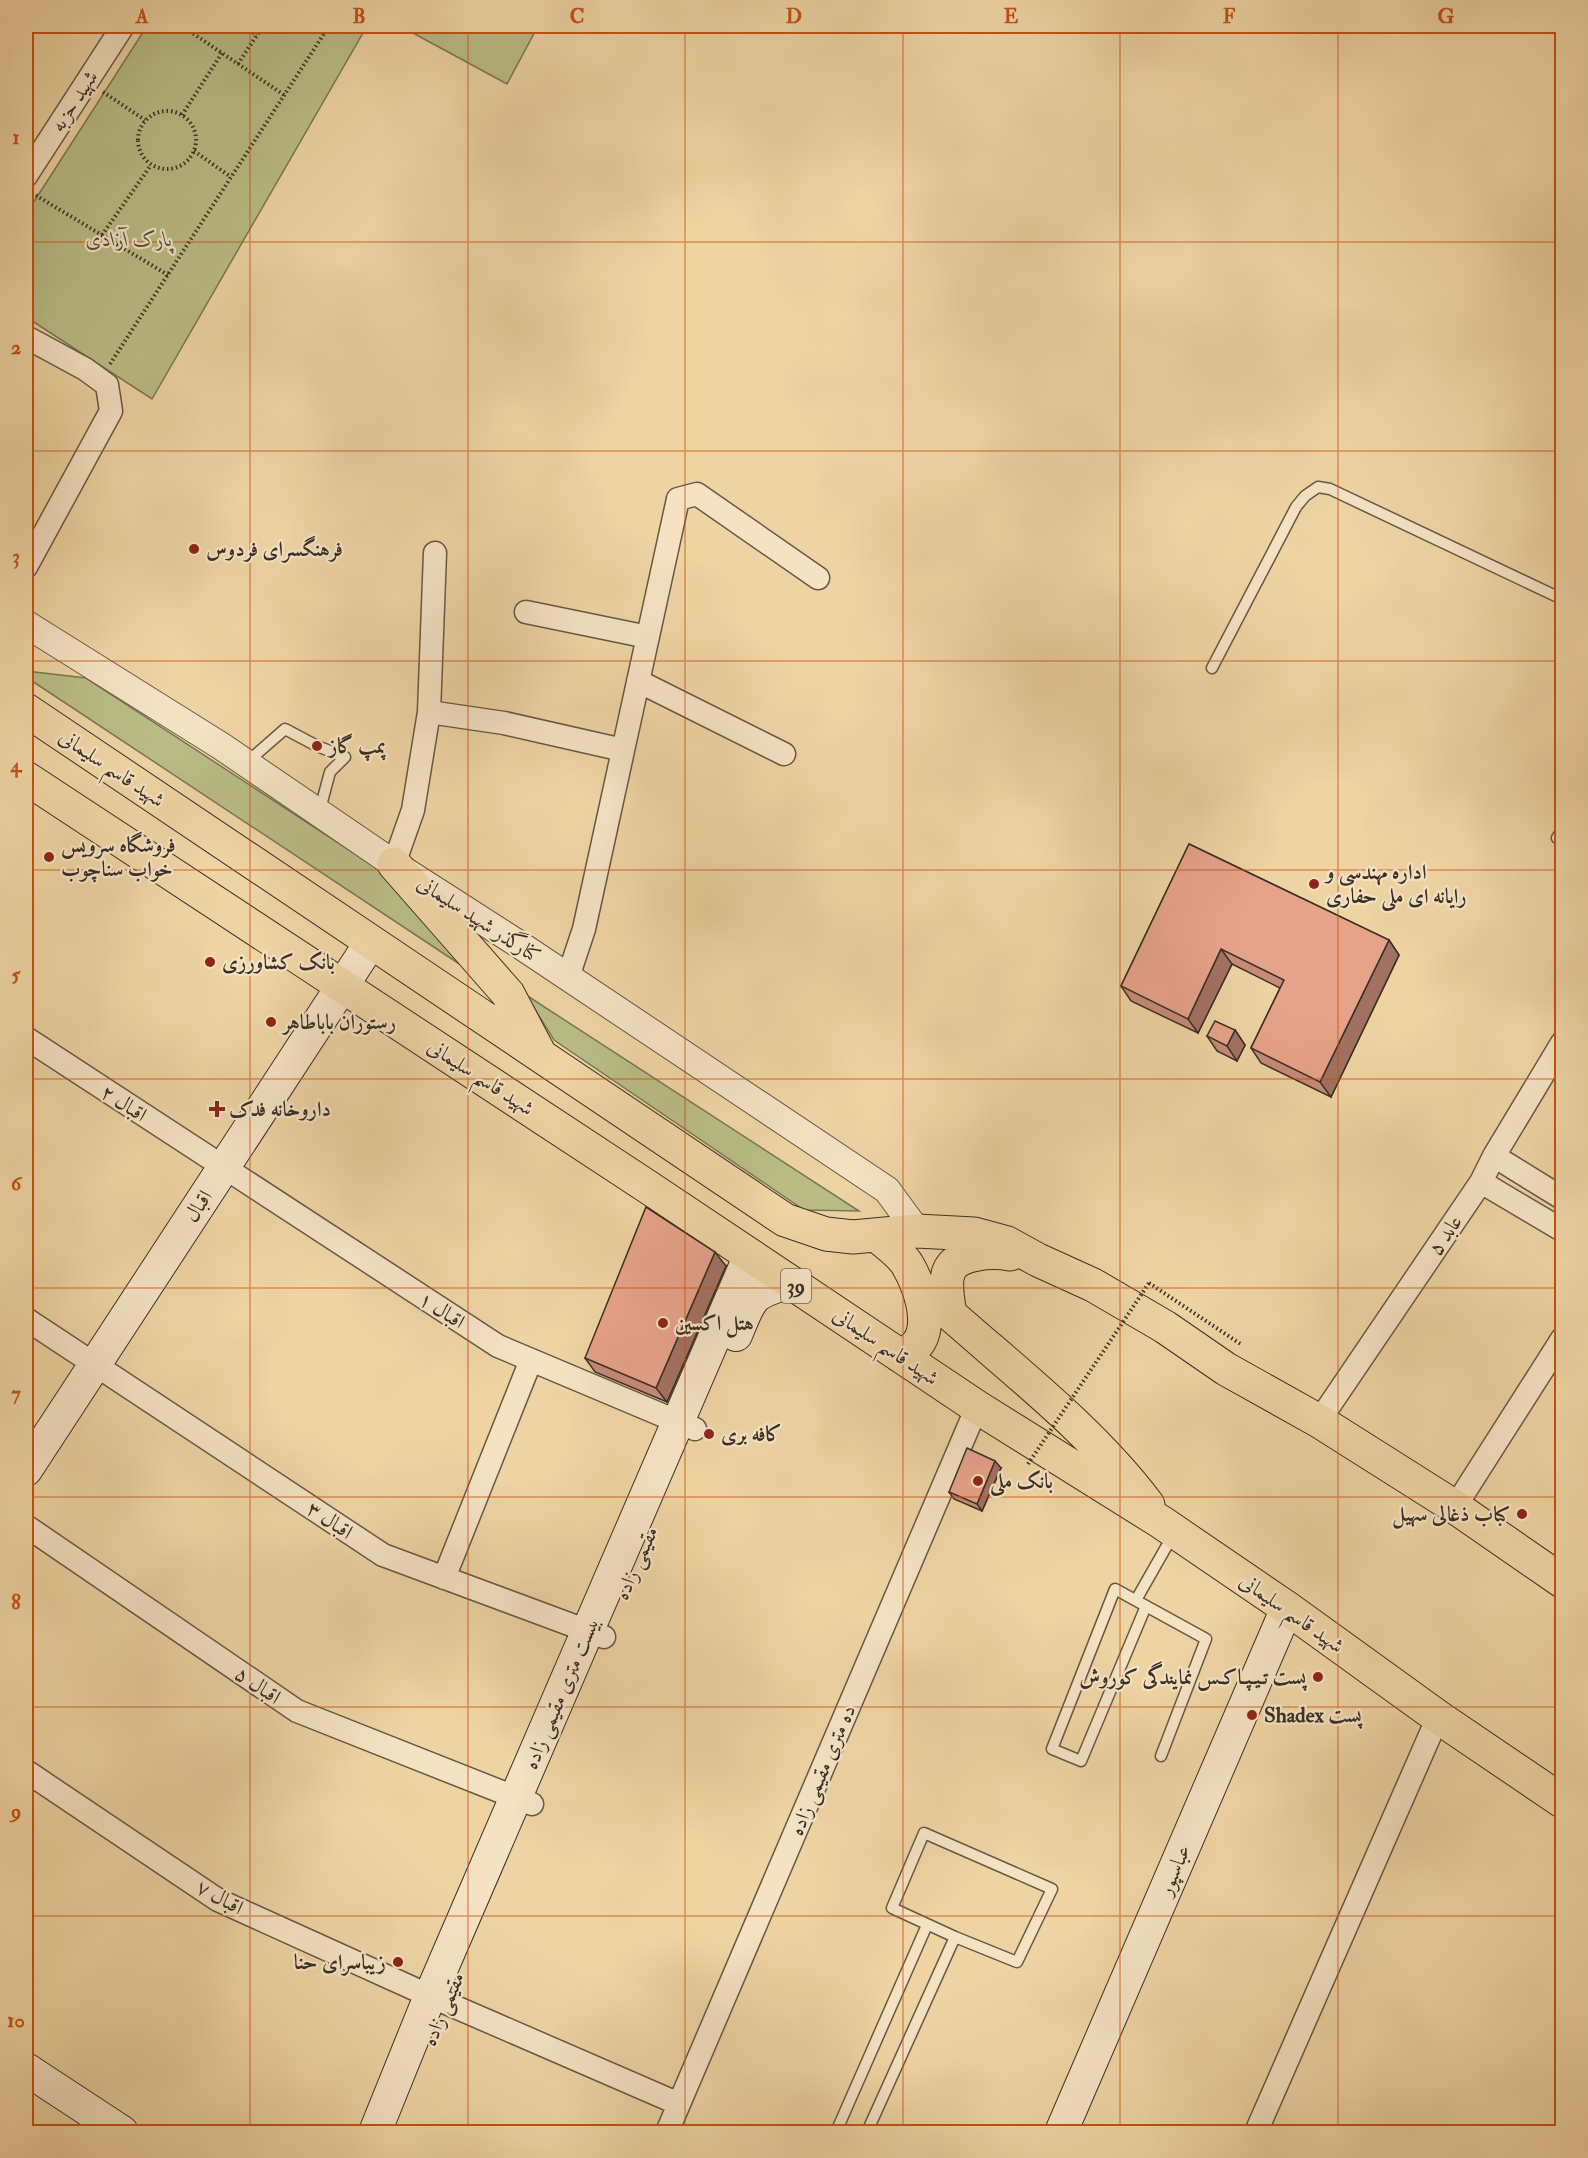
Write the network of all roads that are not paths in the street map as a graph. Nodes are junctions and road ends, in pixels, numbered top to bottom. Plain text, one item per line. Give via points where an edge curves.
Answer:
1 (123, 26) edge
2 (26, 176) edge
3 (26, 337) edge
4 (435, 553) dead end
5 (26, 567) edge
6 (818, 578) dead end
7 (1563, 598) edge
8 (526, 612) dead end
9 (26, 624) edge
10 (648, 637) junction
11 (1212, 668) dead end
12 (638, 681) junction
13 (26, 710) edge
14 (429, 712) junction
15 (623, 750) junction
16 (784, 754) dead end
17 (246, 763) junction
18 (26, 778) edge
19 (319, 813) junction
20 (394, 864) junction
21 (371, 942) junction
22 (568, 977) junction
23 (342, 986) junction
24 (26, 1038) edge
25 (1563, 1043) edge
26 (540, 1056) junction
27 (1494, 1156) junction
28 (223, 1168) junction
29 (1481, 1182) junction
30 (1563, 1198) edge
31 (1563, 1230) edge
32 (917, 1231) junction
33 (876, 1235) junction
34 (750, 1255) junction
35 (1038, 1260) junction
36 (791, 1282) junction
37 (26, 1319) edge
38 (1563, 1339) edge
39 (899, 1355) junction
40 (531, 1360) junction
41 (95, 1364) junction
42 (977, 1407) junction
43 (1318, 1422) junction
44 (686, 1425) junction
45 (26, 1470) edge
46 (1455, 1507) junction
47 (26, 1526) edge
48 (1168, 1527) junction
49 (444, 1578) junction
50 (1563, 1581) edge
51 (1136, 1600) junction
52 (1146, 1606) junction
53 (1287, 1608) junction
54 (596, 1633) junction
55 (1438, 1717) junction
56 (1161, 1756) dead end
57 (26, 1771) edge
58 (524, 1800) junction
59 (1563, 1801) edge
60 (927, 1925) junction
61 (955, 1937) junction
62 (437, 1999) junction
63 (26, 2069) edge
64 (679, 2104) junction
65 (122, 2133) edge
66 (375, 2133) edge
67 (393, 2133) edge
68 (667, 2133) edge
69 (836, 2133) edge
70 (867, 2133) edge
71 (1061, 2133) edge
72 (1256, 2133) edge

1 - 2 street, شهید حزبه
3 - 5 street via 85,369 107,386 111,411
4 - 14 street
6 - 10 street via 698,494 678,499
7 - 11 lane via 1330,489 1318,487 1296,507
8 - 10 street
9 - 17 street, کنارگذر شهید سلیمانی
10 - 12 street
12 - 15 street
12 - 16 street
13 - 21 highway, شهید قاسم سلیمانی
14 - 15 street via 504,723
14 - 20 street via 413,810
15 - 22 street via 584,929
17 - 19 street, کنارگذر شهید سلیمانی
17 - 19 lane via 285,729 345,757 330,772
18 - 23 highway, شهید قاسم سلیمانی / 39
19 - 20 street, کنارگذر شهید سلیمانی
20 - 22 street, کنارگذر شهید سلیمانی
20 - 26 highway via 508,994
21 - 23 main road, اقبال
21 - 26 highway, شهید قاسم سلیمانی
22 - 32 street, کنارگذر شهید سلیمانی via 887,1190
23 - 28 main road, اقبال
23 - 34 highway, شهید قاسم سلیمانی / 39
24 - 28 street, اقبال ۲
25 - 27 street, عابد ۵
26 - 33 highway, شهید قاسم سلیمانی via 785,1220 826,1234
27 - 29 street, عابد ۵
27 - 30 street
28 - 40 street, اقبال ۱ via 498,1346
28 - 41 main road, اقبال
29 - 31 street
29 - 43 street, عابد ۵
32 - 33 highway, شهید قاسم سلیمانی
32 - 35 highway, شهید قاسم سلیمانی via 974,1234 1007,1243
33 - 39 highway via 905,1261 924,1306 922,1338 909,1353
34 - 36 highway, شهید قاسم سلیمانی / 39
34 - 44 main road, بیست متری مقیمی زاده
35 - 43 highway, شهید قاسم سلیمانی via 1093,1285
35 - 48 highway via 1003,1252 974,1254 959,1261 949,1271 950,1314 1096,1443
36 - 39 highway, شهید قاسم سلیمانی / 39
36 - 44 main road via 764,1290 751,1300
37 - 41 street, اقبال ۳
38 - 46 street
39 - 42 highway, شهید قاسم سلیمانی / 39
40 - 44 street, اقبال ۱
40 - 49 street
41 - 45 main road, اقبال
41 - 49 street, اقبال ۳ via 383,1555
42 - 48 highway, شهید قاسم سلیمانی / 39
42 - 64 street, ده متری مقیمی زاده
43 - 46 highway, شهید قاسم سلیمانی
44 - 54 main road, بیست متری مقیمی زاده
46 - 50 highway, شهید قاسم سلیمانی
47 - 58 street, اقبال ۵ via 297,1711
48 - 51 lane
48 - 53 highway, شهید قاسم سلیمانی / 39
49 - 54 street, اقبال ۳
51 - 52 lane
51 - 52 lane via 1115,1589 1052,1749 1081,1761
52 - 56 lane via 1206,1639
53 - 55 highway, شهید قاسم سلیمانی / 39
53 - 71 main road, عباسپور
54 - 58 main road, بیست متری مقیمی زاده
55 - 59 highway, شهید قاسم سلیمانی / 39
55 - 72 street
57 - 62 street, اقبال ۷ via 218,1900
58 - 62 main road, بیست متری مقیمی زاده
60 - 61 lane
60 - 61 lane via 892,1908 924,1833 1052,1889 1017,1962
60 - 69 lane
61 - 70 lane
62 - 64 street, اقبال ۷
62 - 66 main road, بیست متری مقیمی زاده
62 - 67 main road, مقیمی زاده
63 - 65 main road
64 - 68 street, ده متری مقیمی زاده

